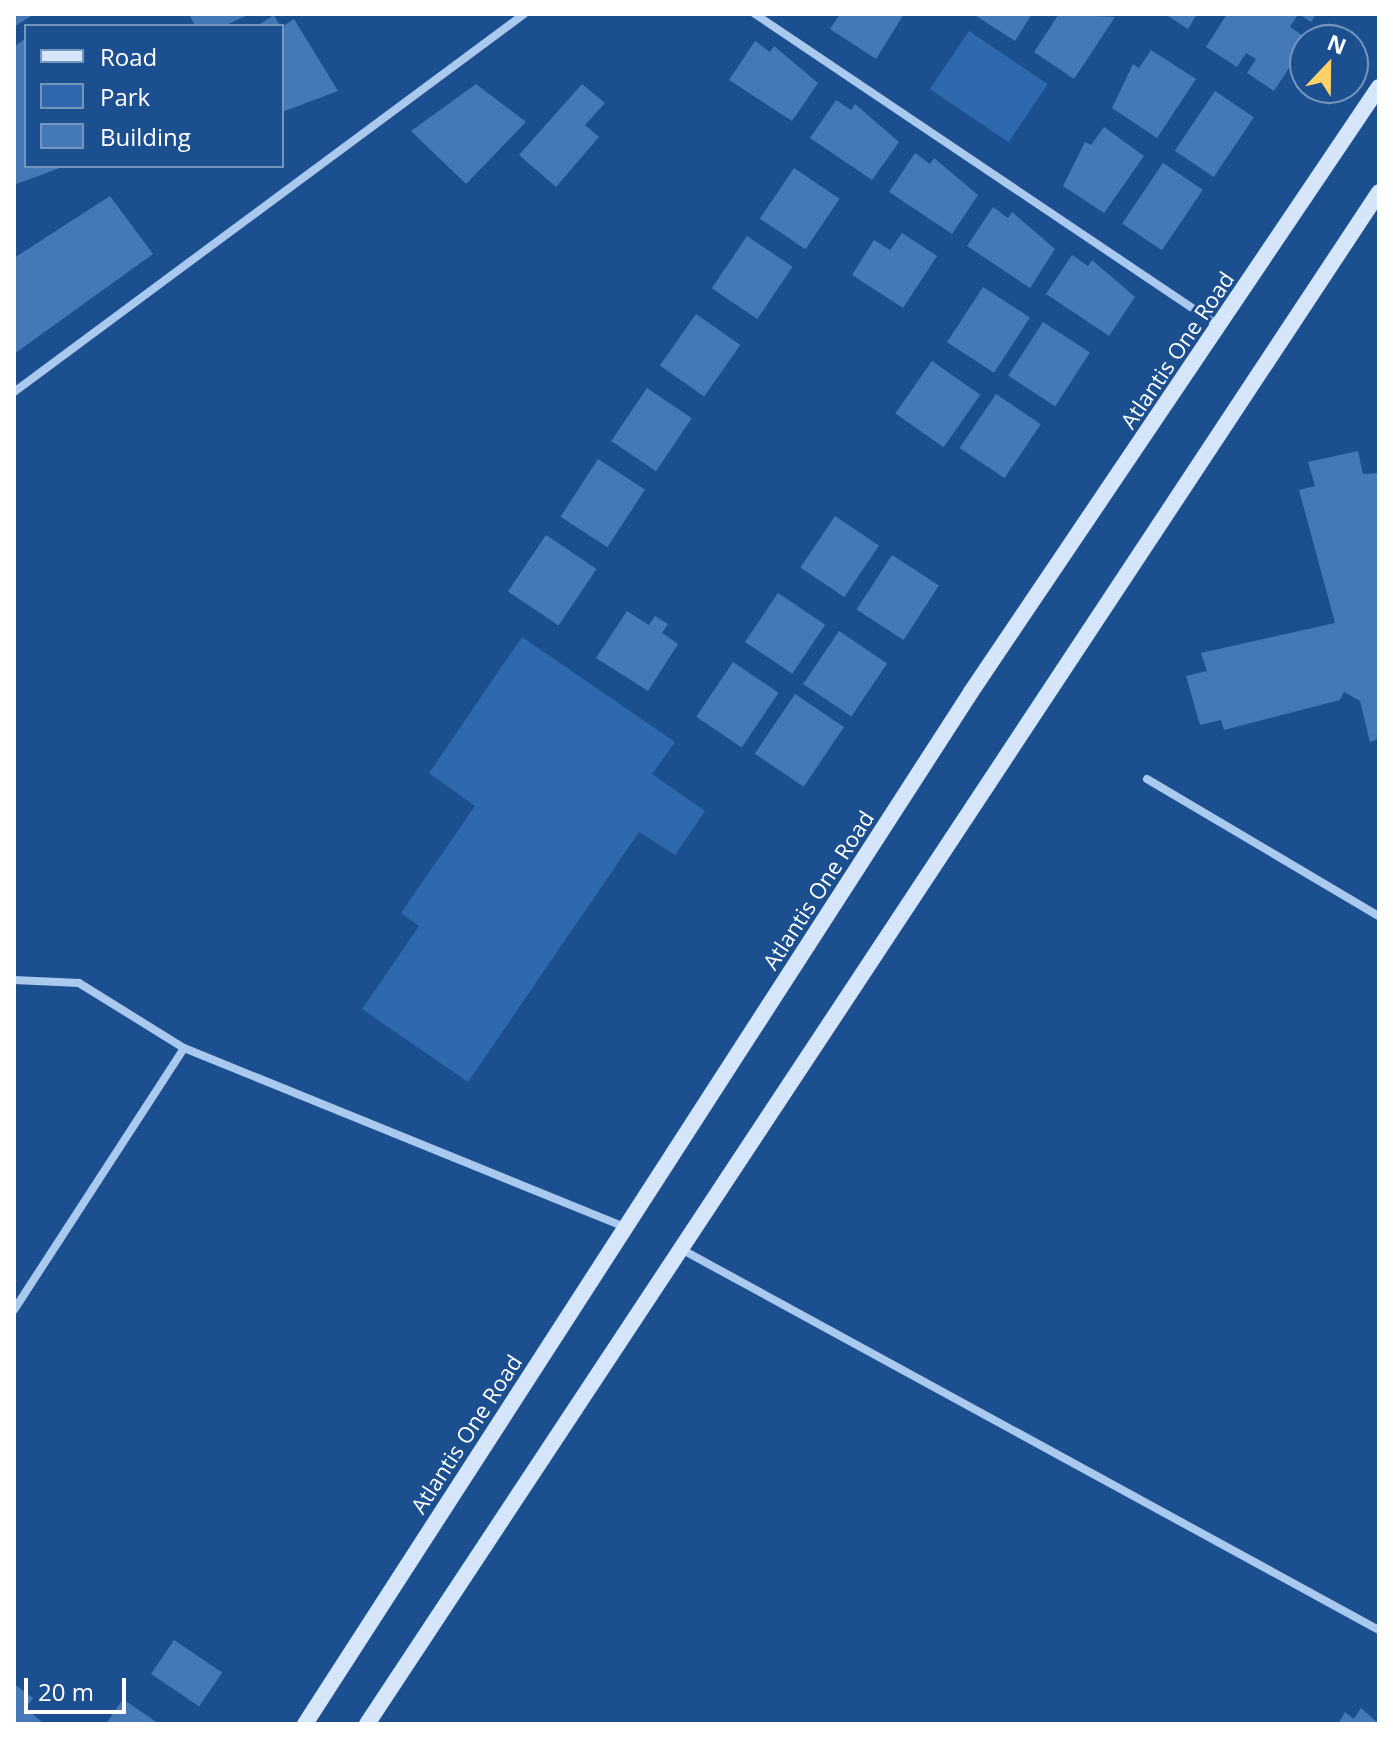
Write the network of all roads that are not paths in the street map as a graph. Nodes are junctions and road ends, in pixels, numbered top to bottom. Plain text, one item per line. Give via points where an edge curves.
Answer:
1 (524, 14) edge
2 (755, 14) edge
3 (1379, 87) edge
4 (1379, 192) edge
5 (1220, 326) junction
6 (14, 392) edge
7 (1147, 779) dead end
8 (1379, 916) edge
9 (14, 980) edge
10 (184, 1048) junction
11 (626, 1227) junction
12 (680, 1248) junction
13 (14, 1310) edge
14 (1379, 1630) edge
15 (305, 1724) edge
16 (367, 1724) edge

1 - 6 street
2 - 5 street
3 - 5 street, Atlantis One Road
4 - 12 street
5 - 11 street, Atlantis One Road via 971,692
7 - 8 street
9 - 10 street via 79,983
10 - 11 street
10 - 13 street
11 - 15 street, Atlantis One Road
12 - 14 street
12 - 16 street

